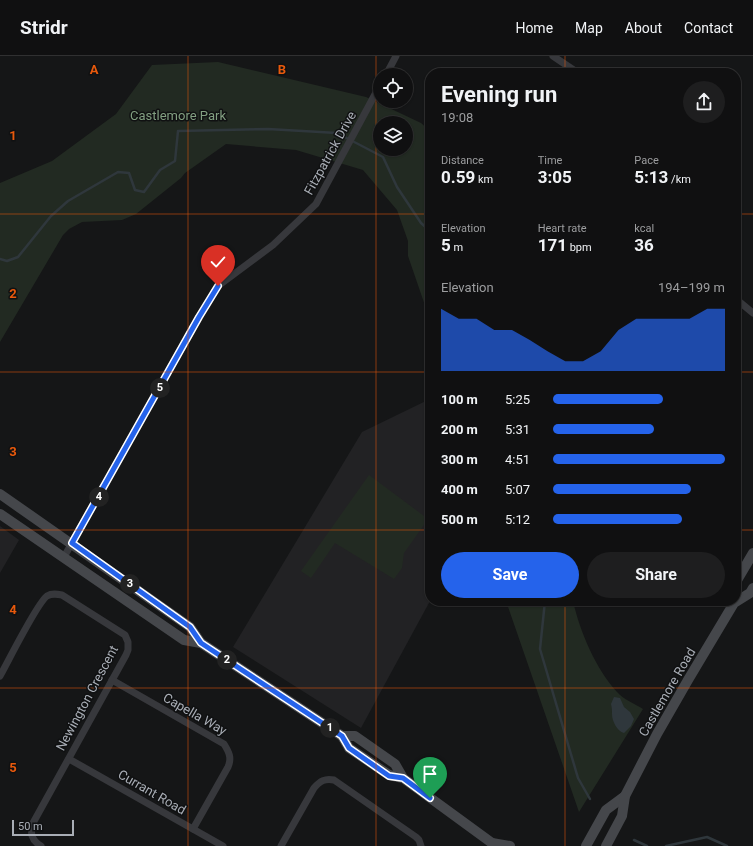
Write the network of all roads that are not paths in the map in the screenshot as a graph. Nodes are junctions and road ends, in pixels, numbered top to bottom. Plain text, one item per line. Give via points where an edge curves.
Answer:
1 (396, 56) edge
2 (553, 56) edge
3 (390, 68) edge
4 (571, 68) edge
5 (373, 98) edge
6 (741, 303) edge
7 (753, 313) edge
8 (0, 494) edge
9 (0, 514) edge
10 (72, 543) junction
11 (753, 553) edge
12 (64, 557) junction
13 (741, 573) edge
14 (753, 588) edge
15 (741, 598) edge
16 (732, 606) edge
17 (201, 643) junction
18 (0, 676) edge
19 (112, 680) junction
20 (69, 759) junction
21 (625, 796) junction
22 (193, 829) junction
23 (493, 844) edge
24 (41, 846) edge
25 (223, 846) edge
26 (282, 846) edge
27 (421, 846) edge
28 (510, 846) edge
29 (586, 846) edge
30 (606, 846) edge

1 - 3 street
2 - 4 street
5 - 10 street, Fitzpatrick Drive via 316,204 273,245 218,286
6 - 7 street
8 - 10 main road
9 - 12 main road
10 - 12 street, Fitzpatrick Drive
10 - 17 main road via 190,627
11 - 13 main road
12 - 17 main road via 184,640
14 - 15 main road, Castlemore Road
16 - 21 main road, Castlemore Road via 657,734
17 - 23 main road via 342,736 349,748 389,776 403,778
18 - 19 street, Newington Crescent via 38,607 46,597 53,594 62,595 124,635 128,642 128,650
19 - 20 street, Newington Crescent
19 - 22 street, Capella Way via 224,744 229,752 228,767
20 - 22 street, Currant Road
20 - 24 street, Newington Crescent via 33,823 32,837
21 - 29 main road, Castlemore Road via 606,810
21 - 30 main road, Castlemore Road via 622,816
22 - 25 street, Currant Road
23 - 28 main road
26 - 27 street via 314,788 319,782 330,779 416,837

